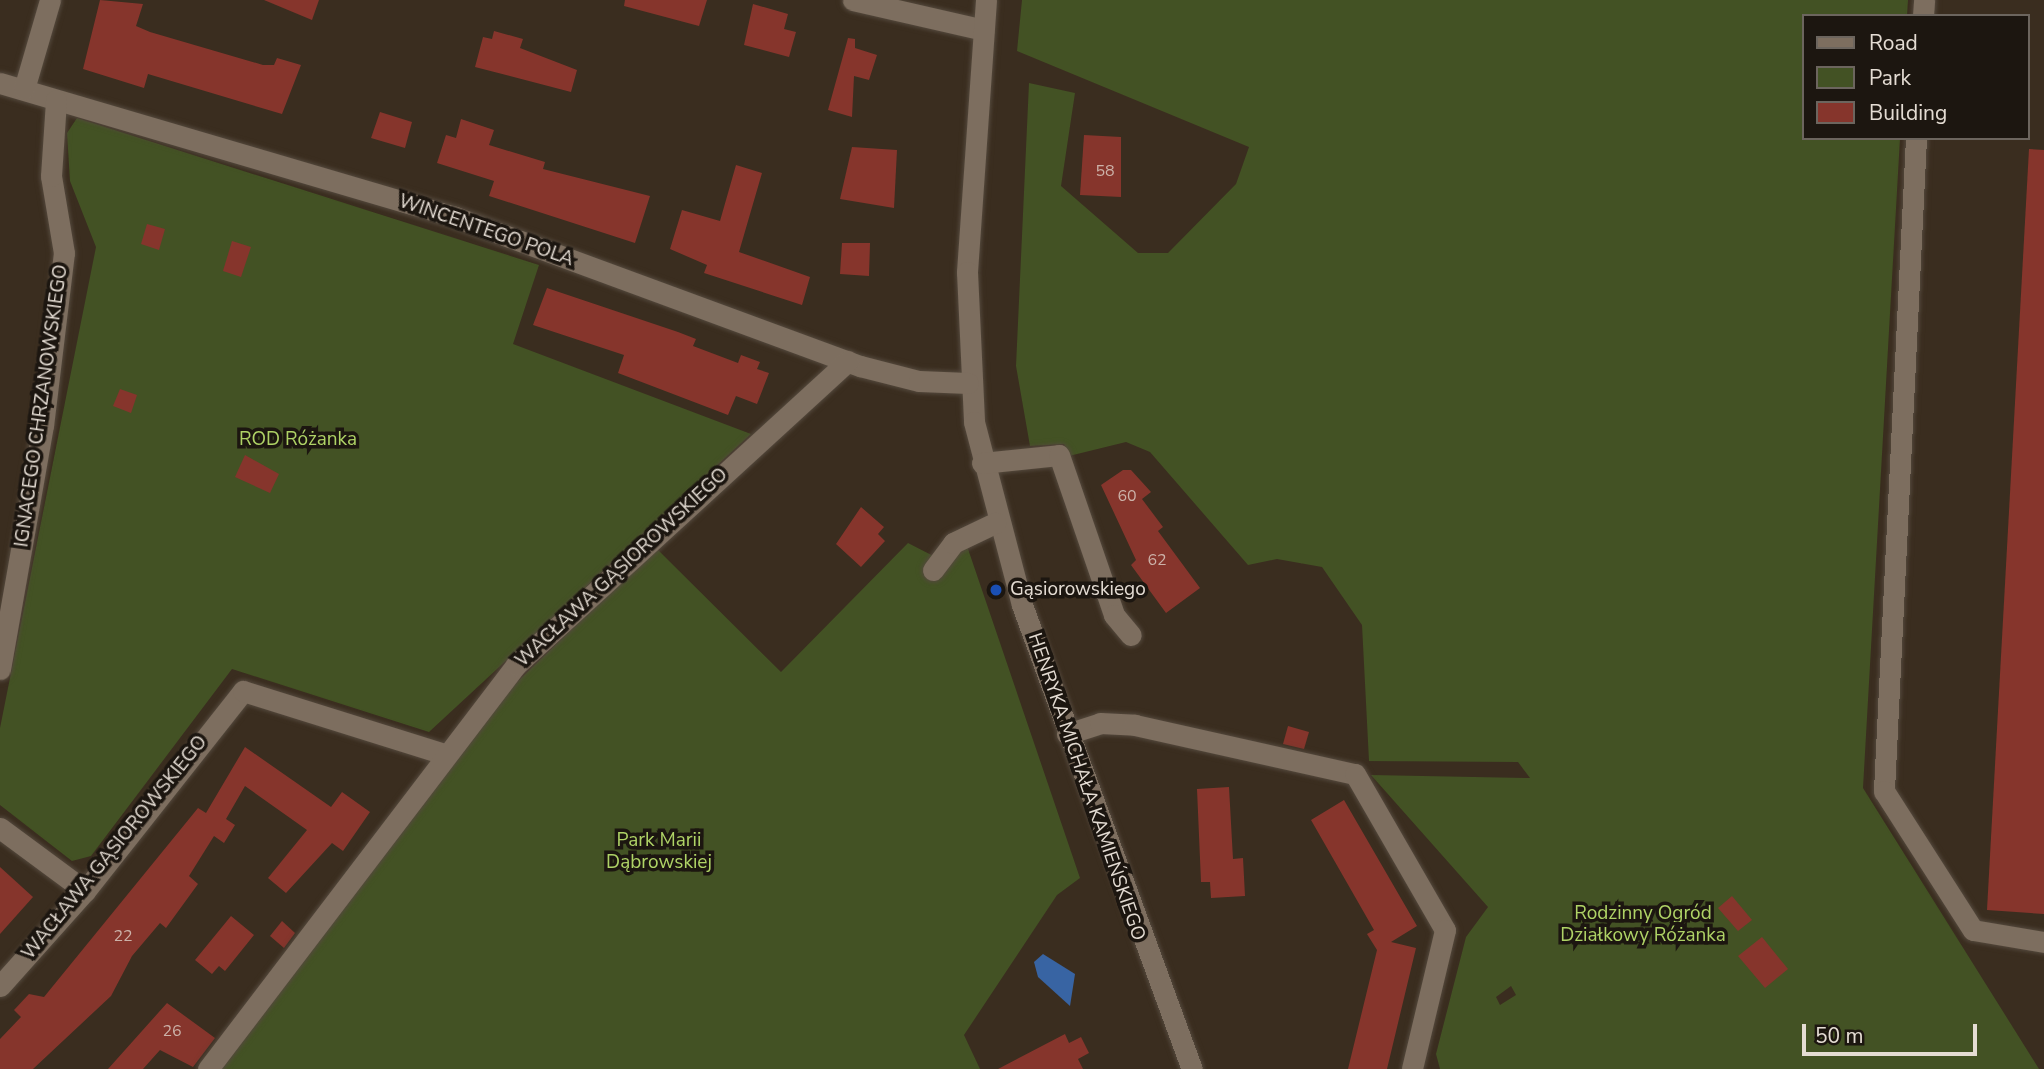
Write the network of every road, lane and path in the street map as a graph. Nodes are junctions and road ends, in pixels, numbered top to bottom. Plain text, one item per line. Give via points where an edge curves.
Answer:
1 (50, 0) edge
2 (853, 0) edge
3 (986, 0) edge
4 (984, 30) junction
5 (0, 83) edge
6 (24, 89) junction
7 (56, 100) junction
8 (1916, 140) edge
9 (848, 361) junction
10 (968, 383) junction
11 (982, 463) junction
12 (995, 523) junction
13 (933, 570) dead end
14 (1131, 635) dead end
15 (0, 668) edge
16 (1067, 734) junction
17 (444, 754) junction
18 (0, 828) edge
19 (85, 891) junction
20 (2044, 942) edge
21 (0, 986) edge
22 (208, 1069) edge
23 (1192, 1069) edge
24 (1412, 1069) edge

1 - 6 street
2 - 4 street
3 - 4 street, HENRYKA MICHAŁA KAMIEŃSKIEGO
4 - 10 street, HENRYKA MICHAŁA KAMIEŃSKIEGO via 967,272
5 - 6 street, WINCENTEGO POLA
6 - 7 street, WINCENTEGO POLA
7 - 9 street, WINCENTEGO POLA via 455,217
7 - 15 street, IGNACEGO CHRZANOWSKIEGO via 51,176 64,253 43,426
8 - 20 street via 1884,791 1973,930
9 - 10 street, WINCENTEGO POLA via 919,381
9 - 17 street, WACŁAWA GĄSIOROWSKIEGO via 547,635
10 - 11 street, HENRYKA MICHAŁA KAMIEŃSKIEGO
11 - 12 street, HENRYKA MICHAŁA KAMIEŃSKIEGO
11 - 14 street via 1059,455 1114,615
12 - 13 street via 953,543
12 - 16 street, HENRYKA MICHAŁA KAMIEŃSKIEGO
16 - 23 street, HENRYKA MICHAŁA KAMIEŃSKIEGO
16 - 24 street via 1100,723 1135,725 1356,774 1445,930
17 - 19 street, WACŁAWA GĄSIOROWSKIEGO via 243,691
17 - 22 street
18 - 19 street
19 - 21 street, WACŁAWA GĄSIOROWSKIEGO

